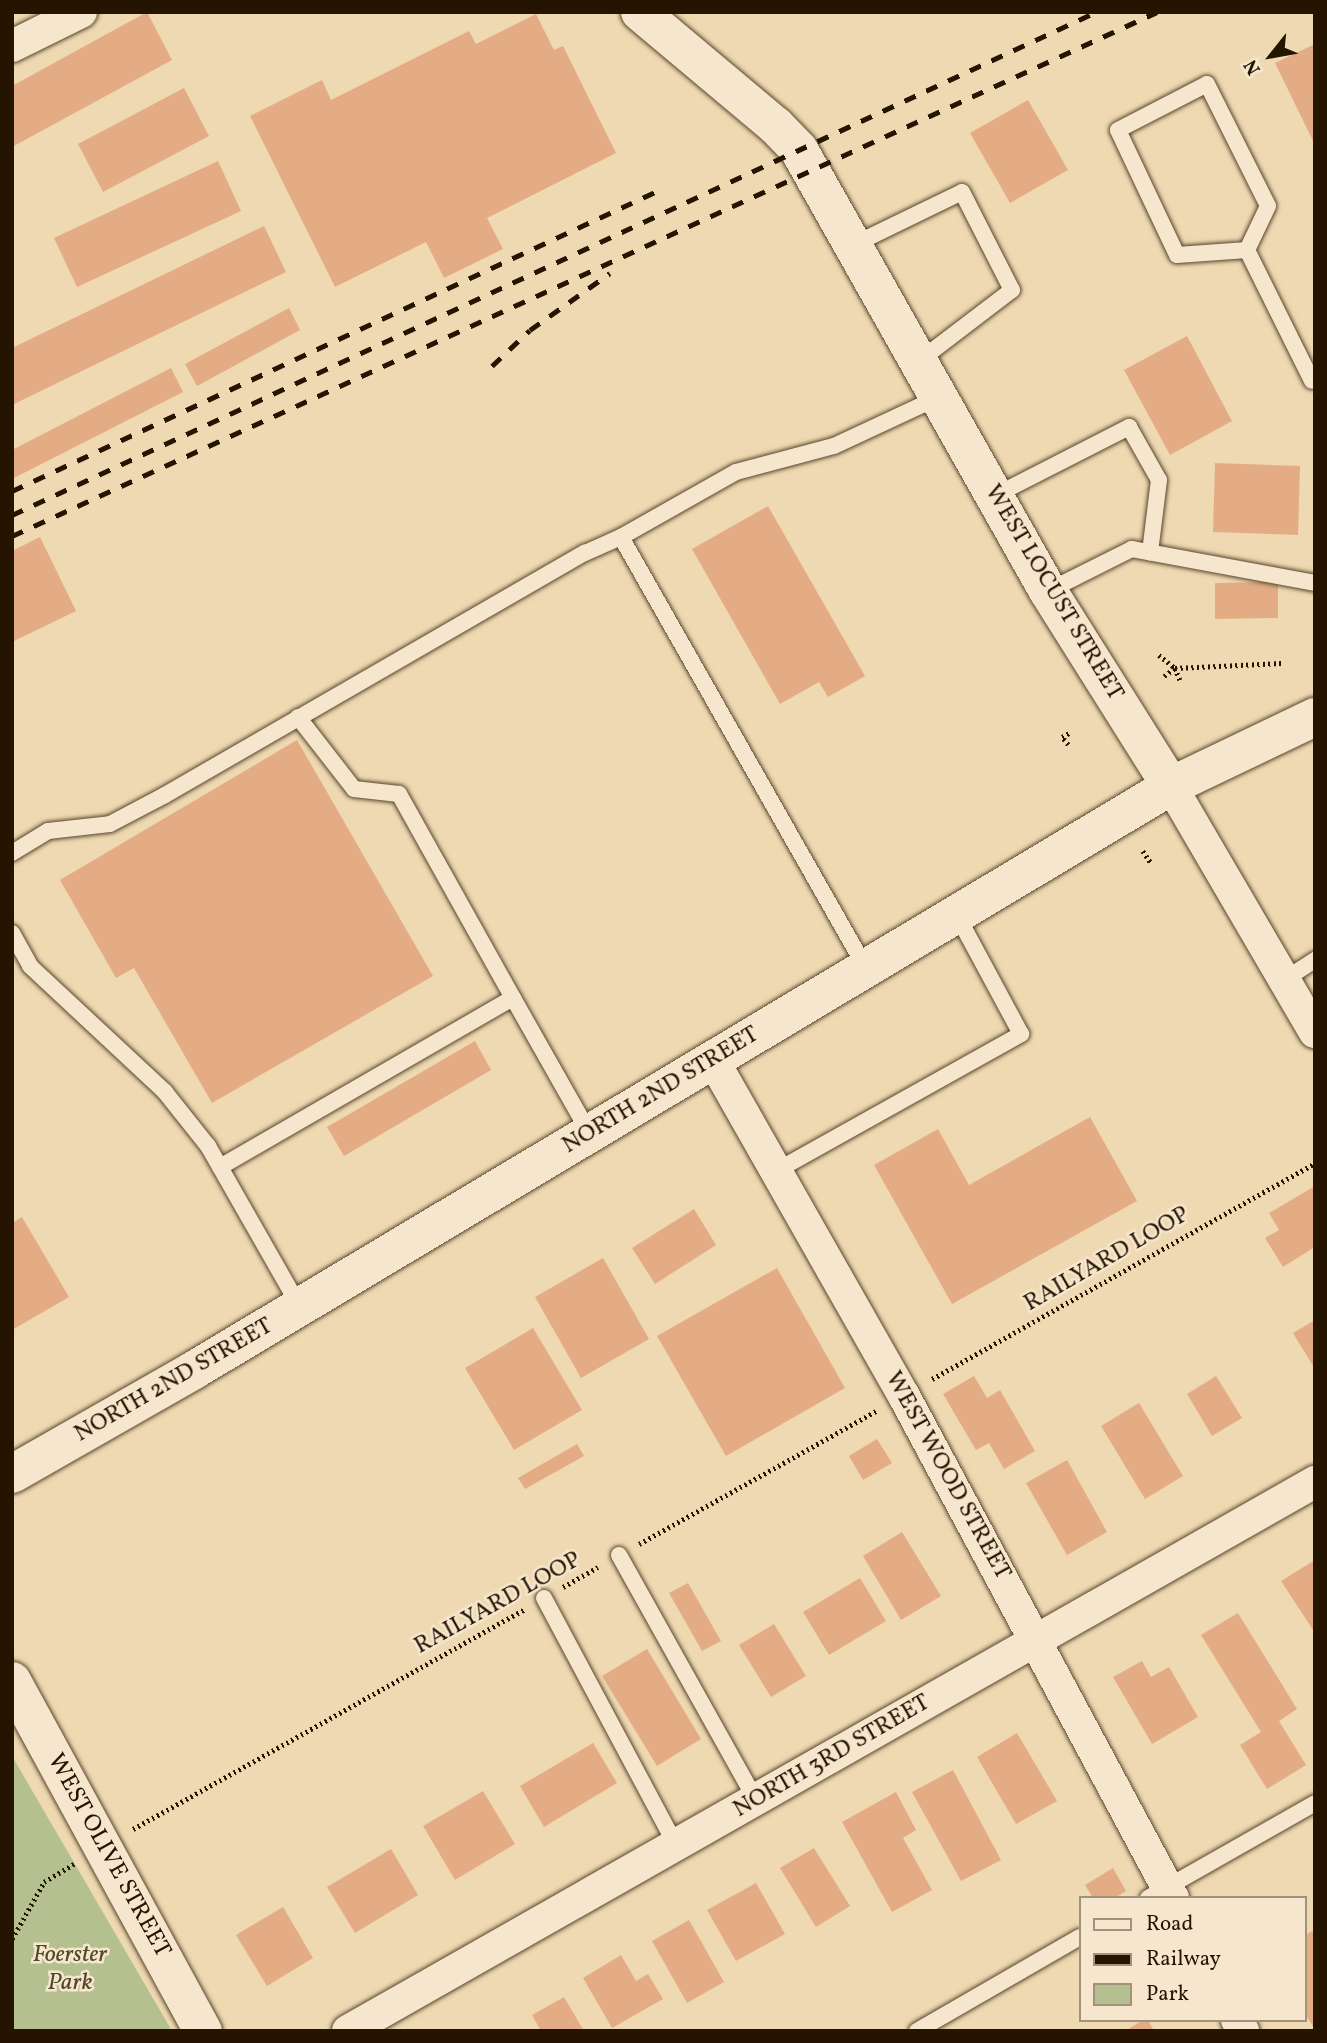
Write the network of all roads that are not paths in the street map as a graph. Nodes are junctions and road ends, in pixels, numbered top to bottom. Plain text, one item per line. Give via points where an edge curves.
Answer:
1 (81, 12) edge
2 (640, 12) edge
3 (12, 46) edge
4 (853, 245) junction
5 (1247, 250) junction
6 (920, 360) junction
7 (1314, 383) edge
8 (939, 397) junction
9 (994, 496) junction
10 (621, 537) junction
11 (1150, 552) junction
12 (1315, 583) edge
13 (1048, 591) junction
14 (298, 717) junction
15 (1315, 717) edge
16 (1171, 786) junction
17 (12, 853) edge
18 (957, 915) junction
19 (12, 933) edge
20 (1315, 960) edge
21 (866, 969) junction
22 (1284, 980) junction
23 (513, 998) junction
24 (1315, 1032) edge
25 (713, 1060) junction
26 (590, 1134) junction
27 (220, 1167) junction
28 (776, 1171) junction
29 (300, 1307) junction
30 (12, 1474) edge
31 (1315, 1482) edge
32 (619, 1555) road end
33 (544, 1598) road end
34 (1037, 1641) junction
35 (12, 1681) edge
36 (756, 1800) junction
37 (1315, 1803) edge
38 (676, 1845) junction
39 (1163, 1894) edge
40 (1078, 1938) edge
41 (203, 2031) edge
42 (348, 2031) edge
43 (917, 2031) edge

1 - 3 street
2 - 4 main road, WEST LOCUST STREET via 799,150
4 - 6 main road, WEST LOCUST STREET
4 - 6 lane via 962,192 1012,289
5 - 5 lane via 1268,206 1208,83 1118,130 1177,256
5 - 7 lane
6 - 8 main road, WEST LOCUST STREET
8 - 9 main road, WEST LOCUST STREET
8 - 10 lane via 834,446 736,472
9 - 11 lane via 1129,427 1159,480
9 - 13 main road, WEST LOCUST STREET
10 - 14 lane via 585,553
10 - 21 lane
11 - 12 lane
11 - 13 lane via 1132,549
13 - 16 main road, WEST LOCUST STREET
14 - 17 lane via 110,824 48,831
14 - 23 lane via 354,789 399,794
15 - 16 main road, NORTH 2ND STREET
16 - 18 main road, NORTH 2ND STREET
16 - 22 street, WEST LOCUST STREET
18 - 21 main road, NORTH 2ND STREET
18 - 28 lane via 1021,1034
19 - 27 lane via 30,966 165,1092
20 - 22 lane
21 - 25 main road, NORTH 2ND STREET
22 - 24 street, WEST LOCUST STREET
23 - 26 lane
23 - 27 lane
25 - 26 main road, NORTH 2ND STREET
25 - 28 street, WEST WOOD STREET
26 - 29 main road, NORTH 2ND STREET
27 - 29 lane
28 - 34 street, WEST WOOD STREET
29 - 30 main road, NORTH 2ND STREET
31 - 34 street, NORTH 3RD STREET
32 - 36 lane
33 - 38 lane
34 - 36 street, NORTH 3RD STREET
34 - 39 street, WEST WOOD STREET
35 - 41 main road, WEST OLIVE STREET
36 - 38 street, NORTH 3RD STREET
37 - 39 lane
38 - 42 street, NORTH 3RD STREET
40 - 43 lane

